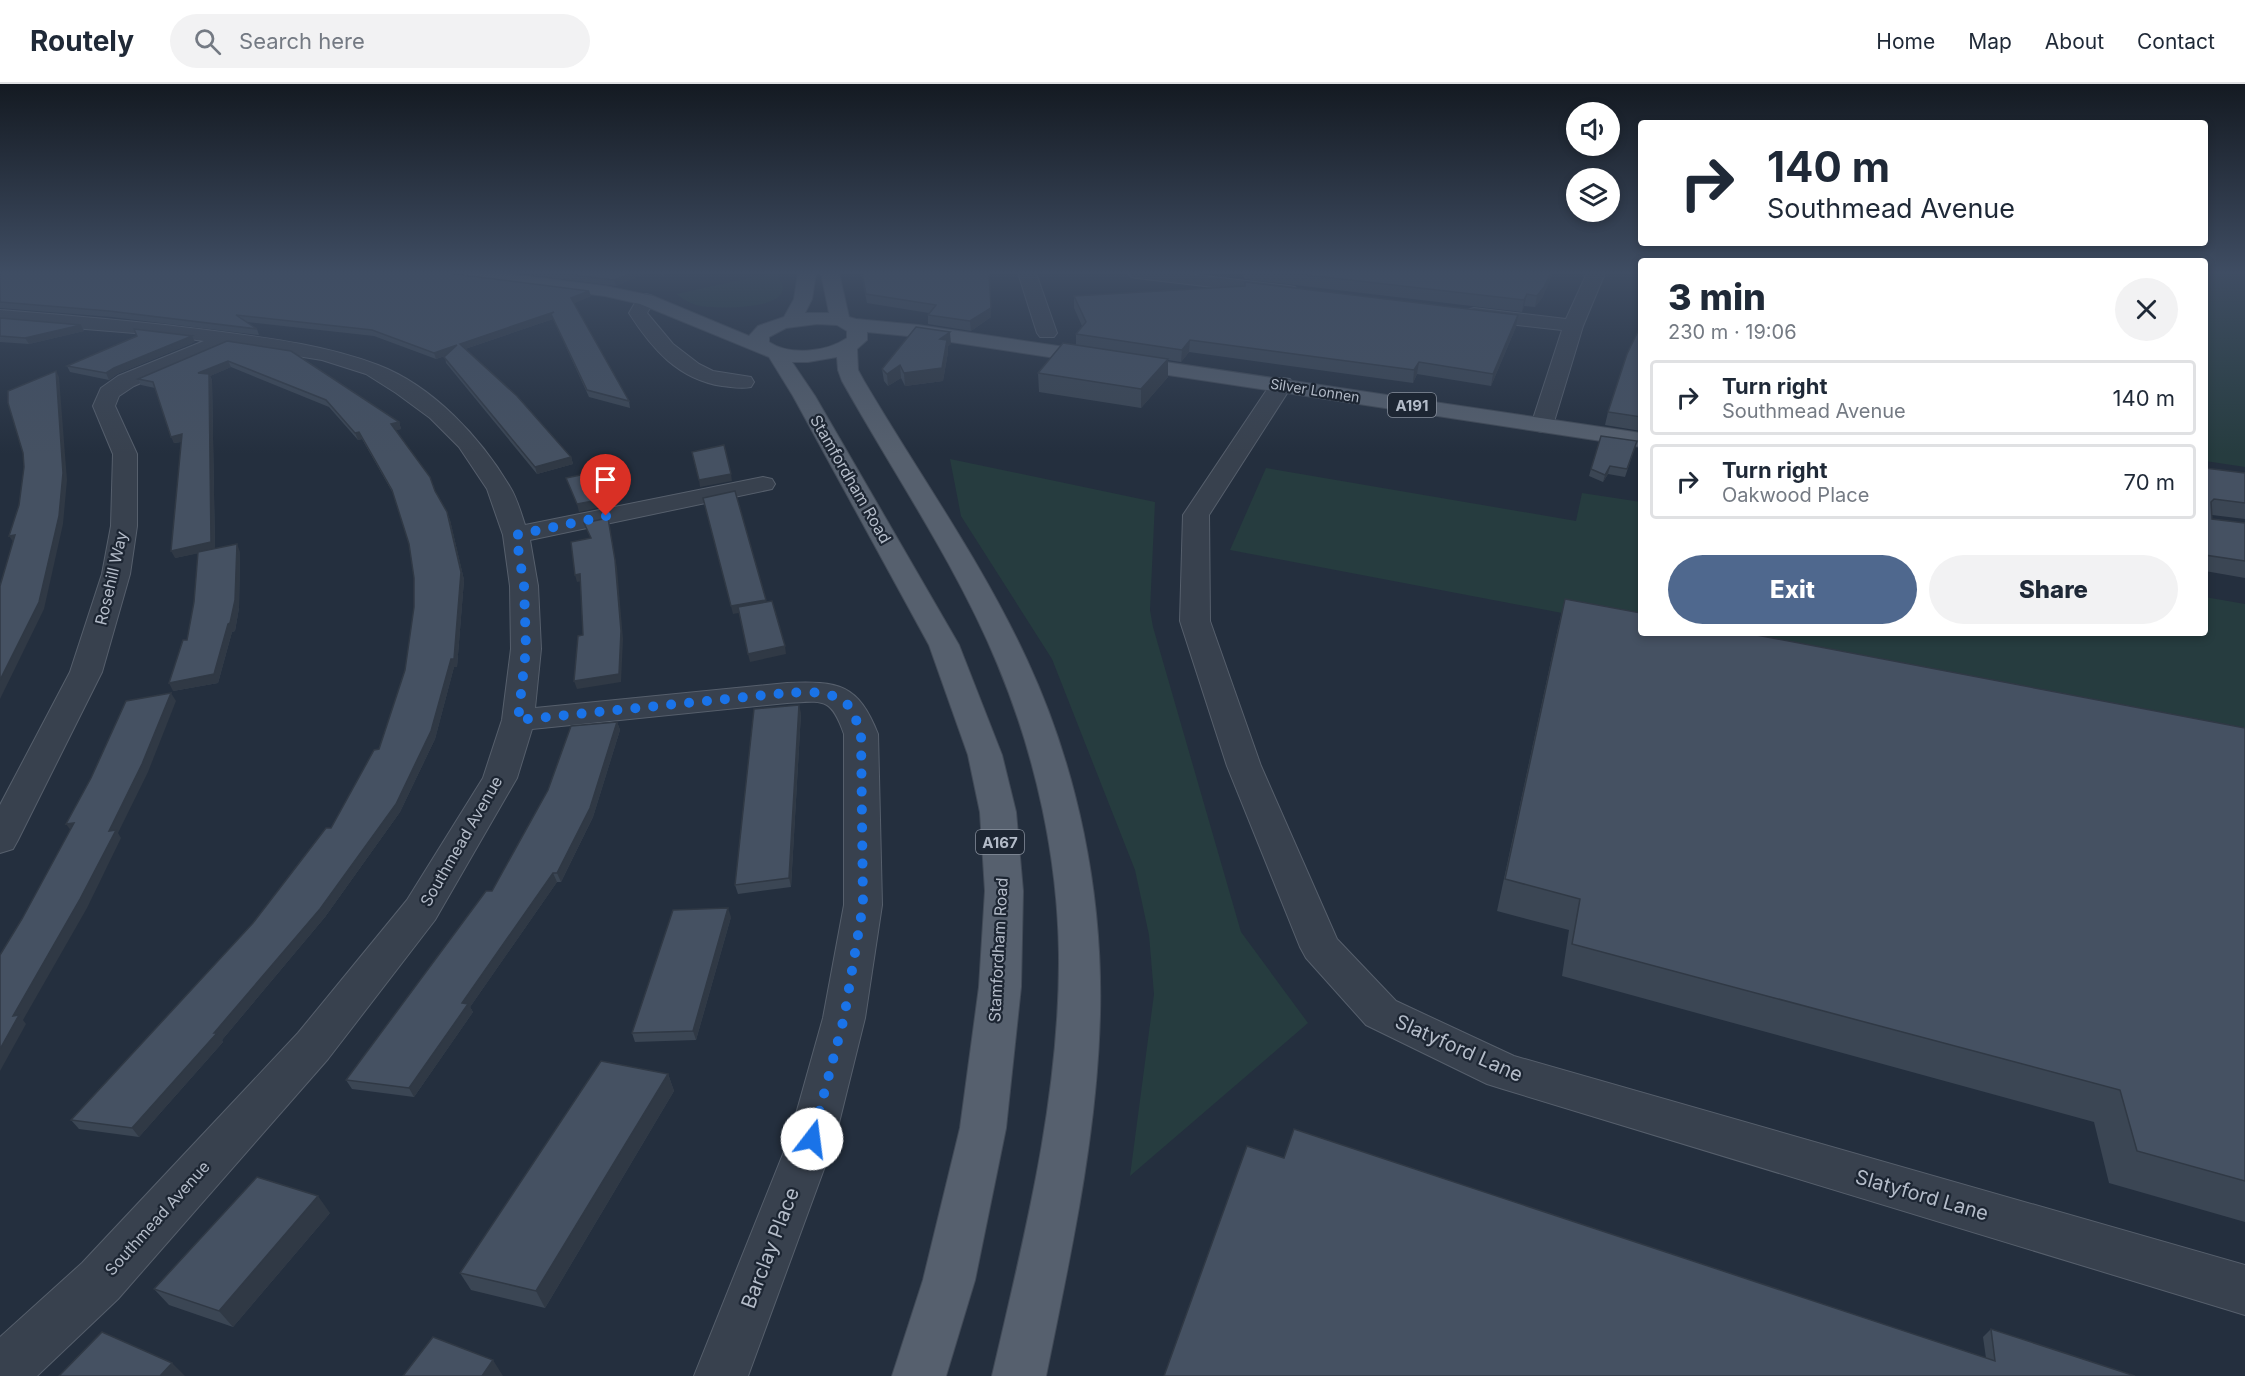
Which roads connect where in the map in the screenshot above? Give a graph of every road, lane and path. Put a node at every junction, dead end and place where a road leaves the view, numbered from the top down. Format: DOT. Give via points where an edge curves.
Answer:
graph roads {
  1 [pos="182,333"];
  2 [pos="650,333"];
  3 [pos="765,333"];
  4 [pos="765,333"];
  5 [pos="780,333"];
  6 [pos="784,333"];
  7 [pos="1571,333"];
  8 [pos="848,334"];
  9 [pos="778,336"];
  10 [pos="228,339"];
  11 [pos="743,382"];
  12 [pos="1282,384"];
  13 [pos="1542,425"];
  14 [pos="1638,440"];
  15 [pos="763,484"];
  16 [pos="516,535"];
  17 [pos="518,720"];
  18 [pos="0,840"];
  19 [pos="2245,1290"];
  20 [pos="0,1374"];
  21 [pos="721,1376"];
  22 [pos="919,1376"];
  23 [pos="1019,1376"];
  1 -- 10 [label="street, Southmead Avenue"];
  2 -- 11 [label="street" via="702,374"];
  3 -- 9 [label="main road"];
  4 -- 9 [label="main road"];
  5 -- 9 [label="main road"];
  6 -- 9 [label="main road"];
  7 -- 13 [label="street"];
  8 -- 9 [label="main road" via="820,355 795,356"];
  8 -- 12 [label="main road, Silver Lonnen / A191" via="990,342"];
  8 -- 23 [label="main road" via="848,370 853,381 972,581 1008,653 1028,699 1065,831 1075,897 1078,982 1074,1067 1054,1211"];
  9 -- 22 [label="main road, Stamfordham Road / A167" via="804,396 944,645 978,736 998,812 1004,891 1000,977 983,1128 949,1280"];
  10 -- 16 [label="street, Southmead Avenue" via="326,355 374,370 404,388 438,413 468,443 499,489"];
  10 -- 18 [label="street, Rosehill Way" via="126,381 109,393 104,406 125,454 124,526 116,573 86,672"];
  12 -- 13 [label="main road, Silver Lonnen / A191"];
  12 -- 19 [label="street, Slatyford Lane" via="1196,515 1195,621 1244,765 1320,947 1381,1013 1503,1071"];
  13 -- 14 [label="main road, Silver Lonnen / A191"];
  15 -- 16 [label="street"];
  16 -- 17 [label="street, Southmead Avenue" via="524,586 526,649"];
  17 -- 20 [label="street, Southmead Avenue" via="500,778 421,910 313,1046 116,1264"];
  17 -- 21 [label="street, Barclay Place" via="814,692 838,698 852,710 861,734 863,905 844,1018 812,1139"];
}
